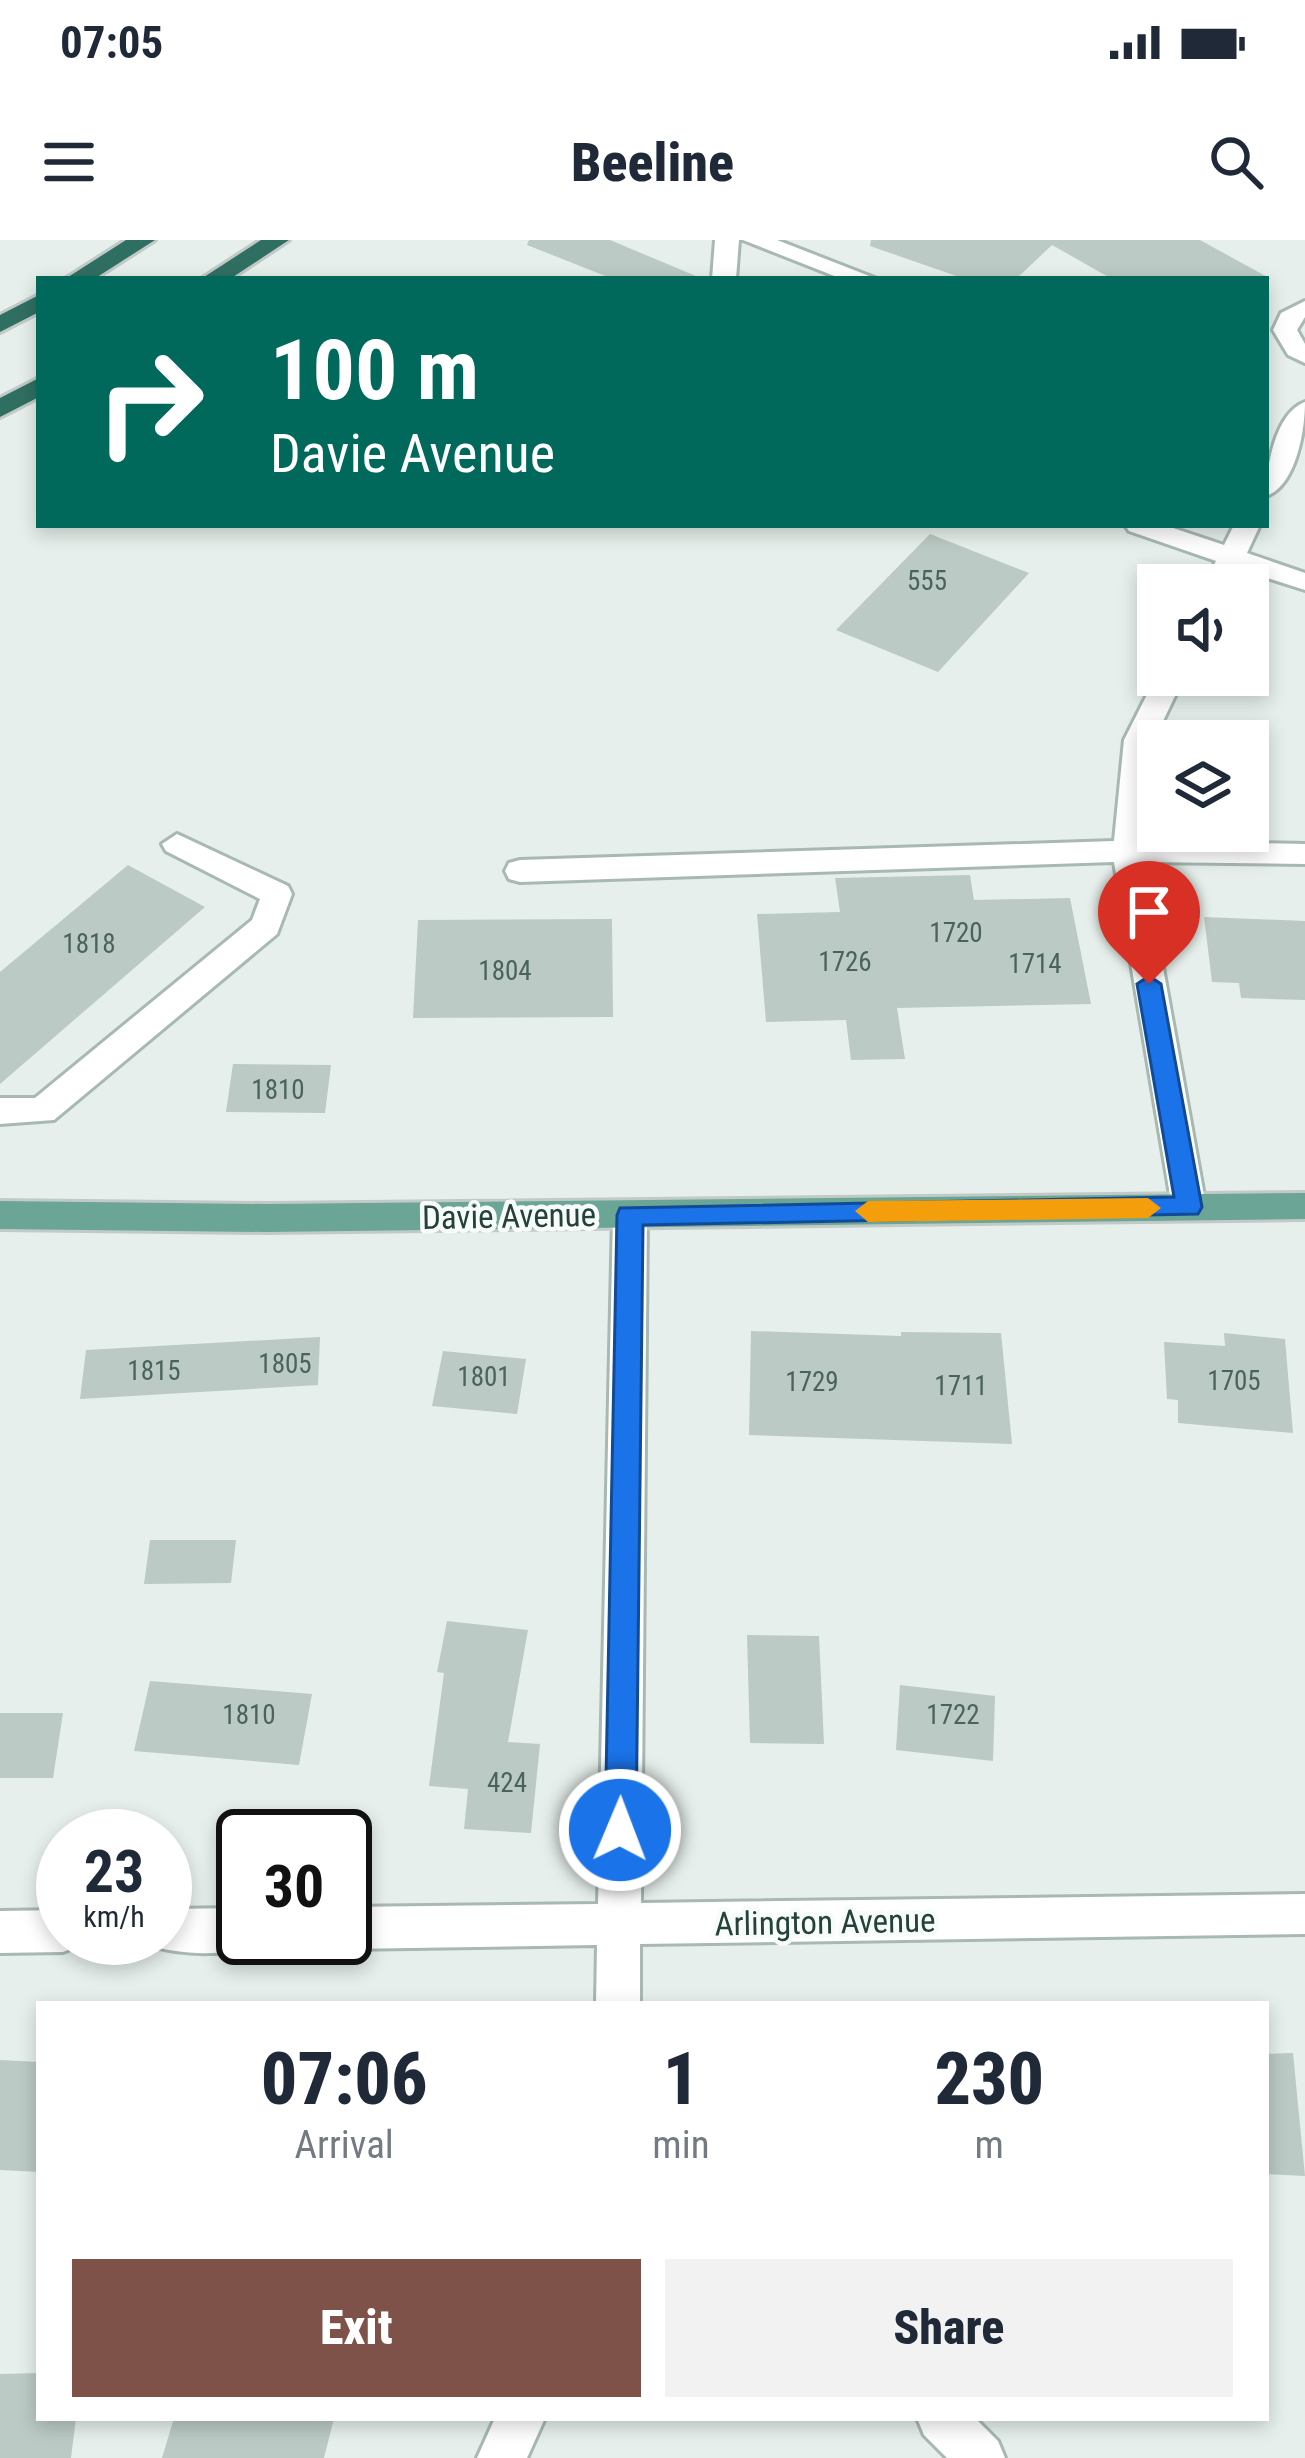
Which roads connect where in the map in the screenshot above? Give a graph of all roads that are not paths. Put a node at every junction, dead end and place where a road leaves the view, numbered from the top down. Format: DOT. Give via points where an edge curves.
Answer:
graph roads {
  1 [pos="143,240"];
  2 [pos="277,240"];
  3 [pos="727,240"];
  4 [pos="755,240"];
  5 [pos="82,276"];
  6 [pos="218,276"];
  7 [pos="724,276"];
  8 [pos="857,276"];
  9 [pos="36,304"];
  10 [pos="1305,308"];
  11 [pos="0,325"];
  12 [pos="1305,356"];
  13 [pos="36,388"];
  14 [pos="0,410"];
  15 [pos="1305,410"];
  16 [pos="1269,479"];
  17 [pos="1146,528"];
  18 [pos="1246,528"];
  19 [pos="1231,559"];
  20 [pos="1228,564"];
  21 [pos="1305,582"];
  22 [pos="1161,696"];
  23 [pos="177,844"];
  24 [pos="1128,851"];
  25 [pos="1305,854"];
  26 [pos="520,871"];
  27 [pos="0,1111"];
  28 [pos="1305,1206"];
  29 [pos="1189,1207"];
  30 [pos="0,1215"];
  31 [pos="630,1215"];
  32 [pos="1305,1914"];
  33 [pos="619,1925"];
  34 [pos="372,1928"];
  35 [pos="36,1931"];
  36 [pos="0,1932"];
  37 [pos="618,2001"];
  38 [pos="520,2421"];
  39 [pos="944,2421"];
  40 [pos="501,2458"];
  41 [pos="981,2458"];
  1 -- 5 [label="highway"];
  2 -- 6 [label="highway"];
  3 -- 7 [label="street"];
  4 -- 8 [label="street"];
  9 -- 11 [label="highway"];
  10 -- 12 [label="street" via="1283,328"];
  13 -- 14 [label="highway"];
  15 -- 16 [label="street"];
  17 -- 19 [label="street"];
  18 -- 19 [label="street"];
  19 -- 20 [label="street"];
  19 -- 21 [label="street"];
  22 -- 24 [label="street" via="1138,740"];
  23 -- 27 [label="street" via="277,894 266,926 42,1111"];
  24 -- 25 [label="street"];
  24 -- 26 [label="street"];
  24 -- 29 [label="street"];
  28 -- 29 [label="main road, Davie Avenue"];
  29 -- 31 [label="main road, Davie Avenue"];
  30 -- 31 [label="main road, Davie Avenue"];
  31 -- 33 [label="street"];
  32 -- 33 [label="street, Arlington Avenue"];
  33 -- 34 [label="street, Arlington Avenue"];
  33 -- 37 [label="street"];
  35 -- 36 [label="street"];
  38 -- 40 [label="street"];
  39 -- 41 [label="street"];
}
